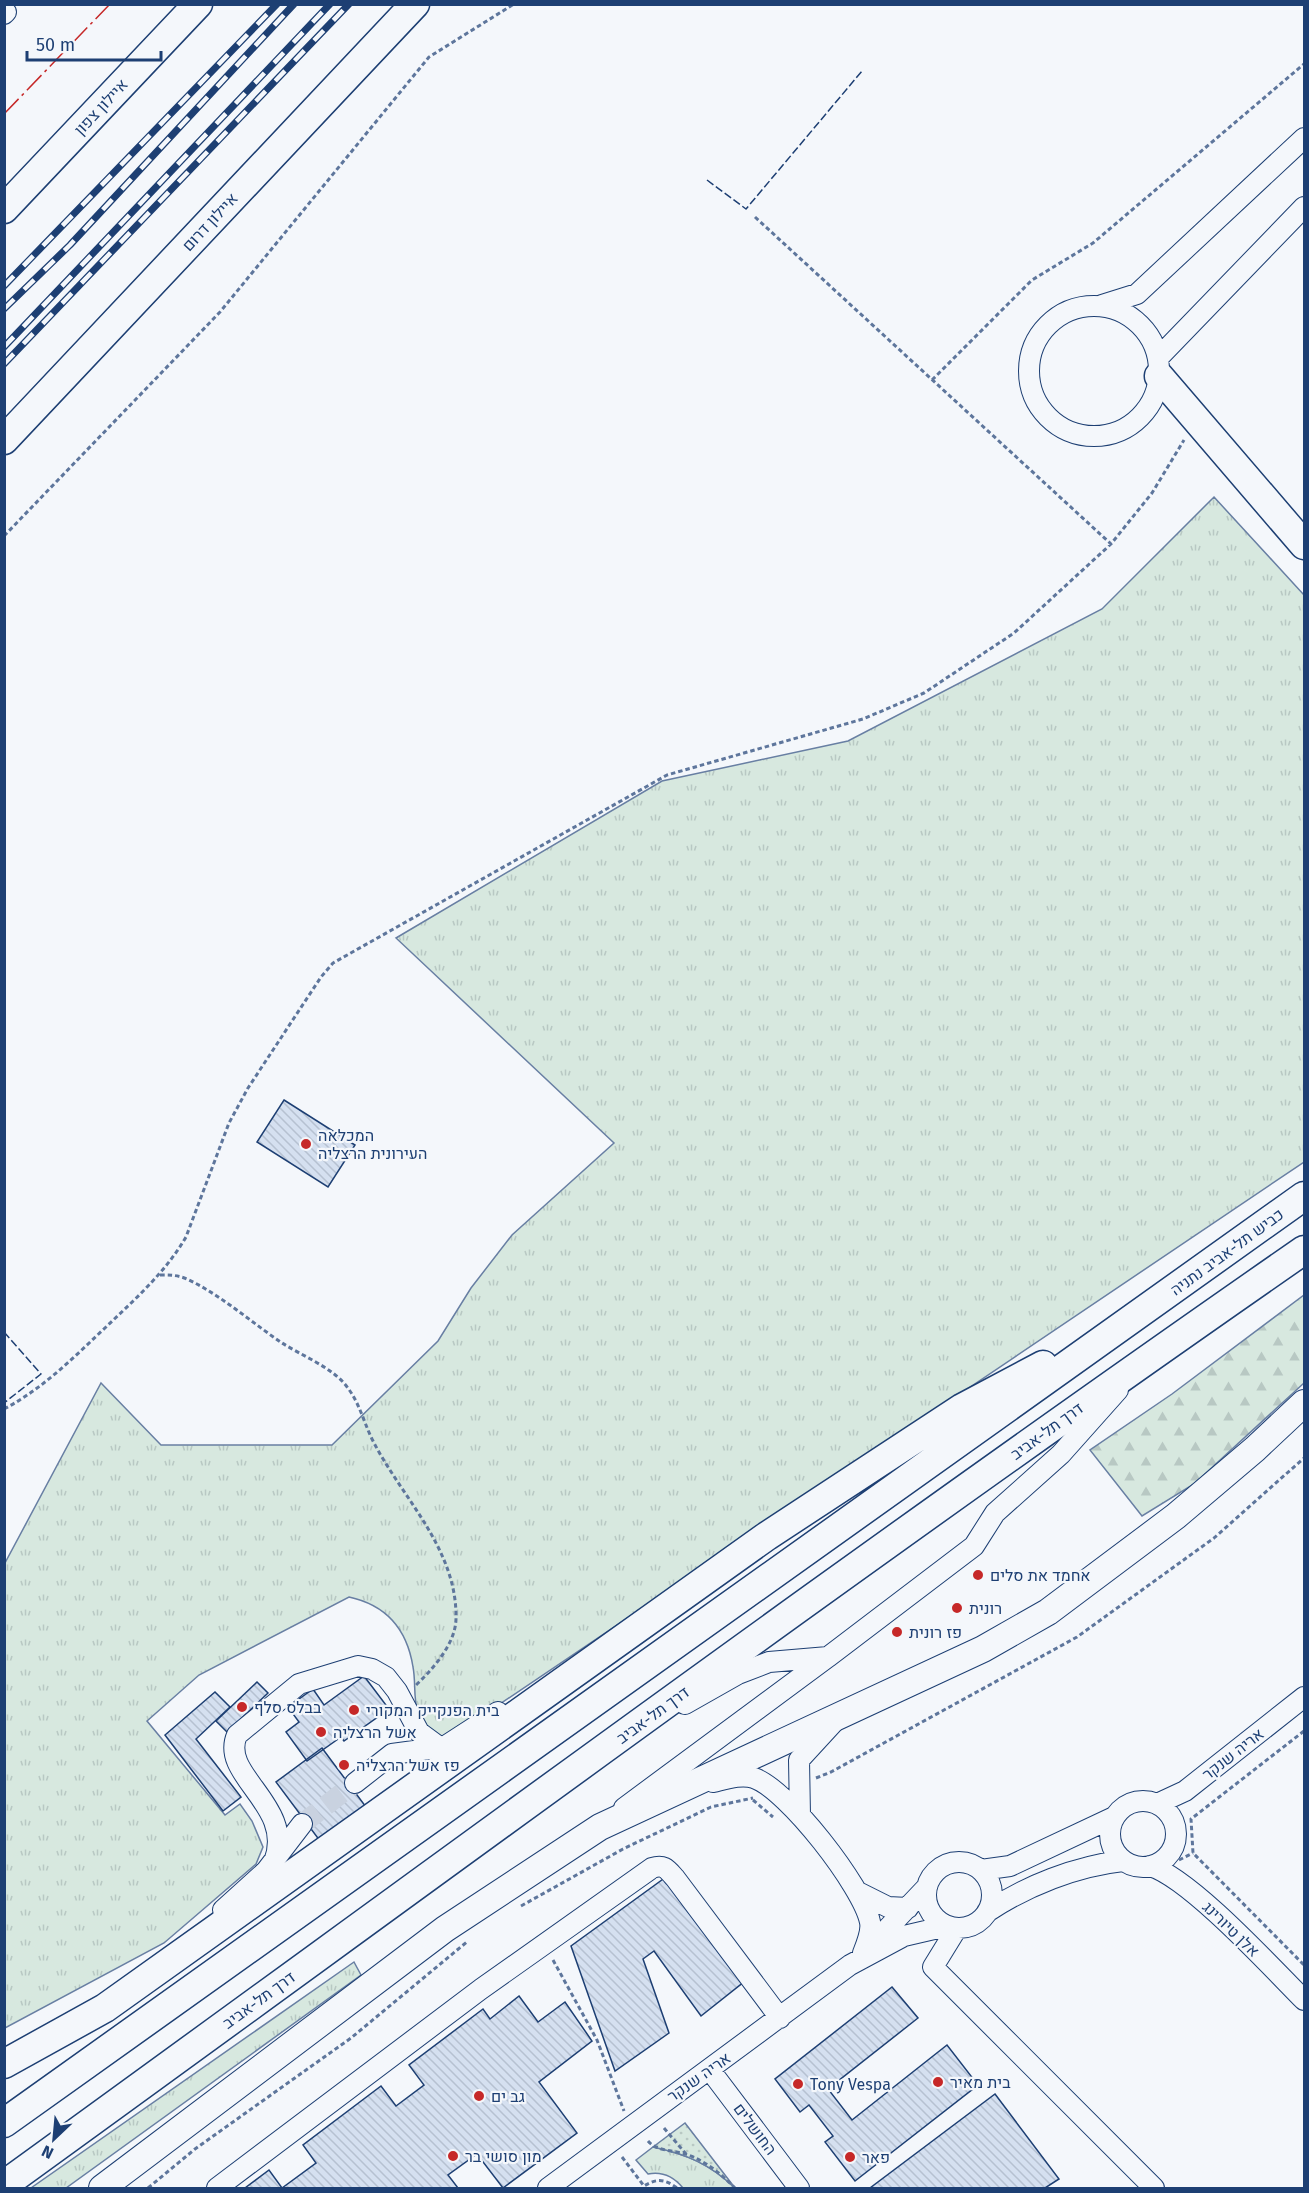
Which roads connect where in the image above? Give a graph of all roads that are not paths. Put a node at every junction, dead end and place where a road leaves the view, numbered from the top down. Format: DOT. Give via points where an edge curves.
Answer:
graph roads {
  1 [pos="198,4"];
  2 [pos="415,4"];
  3 [pos="1305,138"];
  4 [pos="1305,207"];
  5 [pos="4,209"];
  6 [pos="1102,306"];
  7 [pos="1159,367"];
  8 [pos="4,440"];
  9 [pos="1305,545"];
  10 [pos="1305,1196"];
  11 [pos="1305,1250"];
  12 [pos="1150,1307"];
  13 [pos="1143,1363"];
  14 [pos="1305,1403"];
  15 [pos="650,1617"];
  16 [pos="828,1657"];
  17 [pos="1305,1697"];
  18 [pos="845,1712"];
  19 [pos="438,1746"];
  20 [pos="607,1748"];
  21 [pos="355,1783"];
  22 [pos="675,1790"];
  23 [pos="1157,1804"];
  24 [pos="800,1815"];
  25 [pos="1114,1817"];
  26 [pos="303,1824"];
  27 [pos="600,1827"];
  28 [pos="1123,1860"];
  29 [pos="274,1862"];
  30 [pos="1150,1866"];
  31 [pos="981,1870"];
  32 [pos="927,1887"];
  33 [pos="860,1893"];
  34 [pos="908,1908"];
  35 [pos="987,1912"];
  36 [pos="952,1927"];
  37 [pos="857,1959"];
  38 [pos="160,1967"];
  39 [pos="1305,2000"];
  40 [pos="780,2018"];
  41 [pos="4,2064"];
  42 [pos="710,2070"];
  43 [pos="4,2122"];
  44 [pos="4,2185"];
  45 [pos="102,2188"];
  46 [pos="217,2188"];
  47 [pos="548,2188"];
  48 [pos="799,2188"];
  49 [pos="1154,2188"];
  1 -- 5 [label="highway, איילון צפון"];
  2 -- 8 [label="highway, איילון דרום"];
  3 -- 6 [label="street" via="1137,294"];
  4 -- 7 [label="street"];
  6 -- 7 [label="street" via="1124,312 1142,326 1155,345"];
  6 -- 7 [label="street" via="1064,312 1048,323 1036,339 1029,377 1042,410 1057,425 1076,434 1111,434 1139,419 1158,388"];
  7 -- 9 [label="highway" via="1196,420"];
  10 -- 12 [label="highway, כביש תל-אביב נתניה"];
  11 -- 13 [label="highway, דרך תל-אביב"];
  12 -- 15 [label="highway" via="962,1408"];
  12 -- 43 [label="highway"];
  13 -- 16 [label="street" via="1062,1454 995,1513 974,1546"];
  13 -- 20 [label="highway, דרך תל-אביב"];
  14 -- 18 [label="main road" via="1176,1516 1048,1612 983,1648"];
  15 -- 19 [label="street" via="444,1747"];
  15 -- 38 [label="highway"];
  16 -- 20 [label="street" via="769,1662 738,1674"];
  16 -- 27 [label="street"];
  17 -- 23 [label="street, אריה שנקר" via="1185,1791"];
  18 -- 22 [label="main road"];
  18 -- 24 [label="street" via="798,1760"];
  19 -- 21 [label="street" via="392,1754"];
  19 -- 29 [label="street" via="419,1732 386,1677 372,1669 358,1666 299,1684 237,1735 232,1745 235,1760 279,1833"];
  20 -- 44 [label="highway, דרך תל-אביב"];
  22 -- 24 [label="street" via="734,1777 754,1778"];
  22 -- 27 [label="main road"];
  23 -- 25 [label="street" via="1128,1804"];
  23 -- 30 [label="street" via="1172,1817 1176,1834 1171,1851"];
  24 -- 33 [label="street"];
  25 -- 28 [label="street" via="1110,1826 1111,1845"];
  25 -- 31 [label="street" via="1010,1866"];
  26 -- 29 [label="street"];
  27 -- 45 [label="main road" via="446,1929"];
  28 -- 30 [label="street" via="1131,1865"];
  28 -- 35 [label="street" via="1096,1864 1012,1895"];
  29 -- 38 [label="street"];
  30 -- 39 [label="street, אלן טיורינג" via="1161,1869 1198,1897"];
  31 -- 32 [label="street" via="964,1862 944,1864"];
  31 -- 35 [label="street" via="991,1887"];
  32 -- 34 [label="street, אריה שנקר"];
  32 -- 36 [label="street" via="932,1915"];
  33 -- 34 [label="street" via="888,1907"];
  33 -- 37 [label="street" via="870,1923"];
  34 -- 37 [label="street, אריה שנקר"];
  35 -- 36 [label="street" via="974,1924"];
  36 -- 37 [label="street, אריה שנקר" via="904,1936"];
  36 -- 49 [label="street" via="933,1967"];
  37 -- 40 [label="street, אריה שנקר"];
  38 -- 41 [label="highway" via="105,2008"];
  40 -- 42 [label="street, אריה שנקר"];
  40 -- 46 [label="street" via="675,1878 660,1865 481,1989"];
  42 -- 47 [label="street, אריה שנקר"];
  42 -- 48 [label="street, החושלים"];
}
